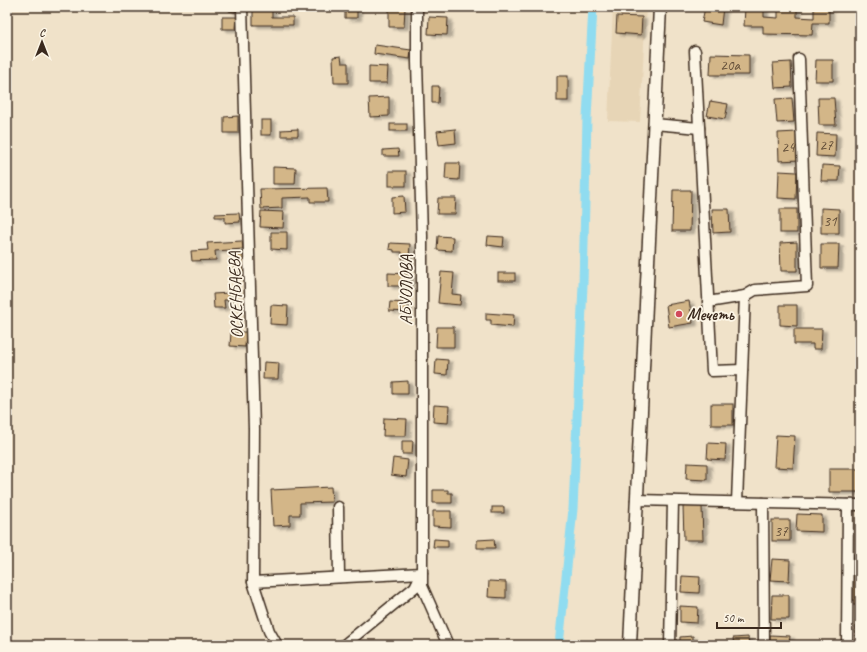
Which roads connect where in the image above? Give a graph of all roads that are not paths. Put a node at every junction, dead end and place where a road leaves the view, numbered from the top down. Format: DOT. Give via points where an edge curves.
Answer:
graph roads {
  1 [pos="242,7"];
  2 [pos="417,7"];
  3 [pos="660,7"];
  4 [pos="695,51"];
  5 [pos="799,59"];
  6 [pos="654,124"];
  7 [pos="699,128"];
  8 [pos="745,296"];
  9 [pos="708,302"];
  10 [pos="742,370"];
  11 [pos="636,500"];
  12 [pos="673,500"];
  13 [pos="737,502"];
  14 [pos="763,503"];
  15 [pos="848,505"];
  16 [pos="860,505"];
  17 [pos="338,506"];
  18 [pos="422,573"];
  19 [pos="339,577"];
  20 [pos="252,582"];
  21 [pos="277,645"];
  22 [pos="344,645"];
  23 [pos="448,645"];
  24 [pos="630,645"];
  25 [pos="670,645"];
  26 [pos="764,645"];
  27 [pos="848,645"];
  1 -- 20 [label="street, ОСКЕНБАЕВА" via="254,429"];
  2 -- 18 [label="street, АБУОЛОВА" via="422,236"];
  3 -- 6 [label="main road"];
  4 -- 7 [label="street"];
  5 -- 8 [label="street" via="807,286 754,290"];
  6 -- 7 [label="street"];
  6 -- 11 [label="main road"];
  7 -- 9 [label="street"];
  8 -- 9 [label="street"];
  8 -- 10 [label="street"];
  9 -- 10 [label="street" via="712,371"];
  10 -- 13 [label="street"];
  11 -- 12 [label="street"];
  11 -- 24 [label="main road"];
  12 -- 13 [label="street"];
  12 -- 25 [label="street"];
  13 -- 14 [label="street"];
  14 -- 15 [label="street"];
  14 -- 26 [label="street"];
  15 -- 16 [label="street"];
  15 -- 27 [label="street"];
  17 -- 19 [label="street"];
  18 -- 19 [label="street"];
  18 -- 22 [label="street" via="415,587"];
  18 -- 23 [label="street, АБУОЛОВА" via="422,586"];
  19 -- 20 [label="street"];
  20 -- 21 [label="street, ОСКЕНБАЕВА" via="269,631"];
}
